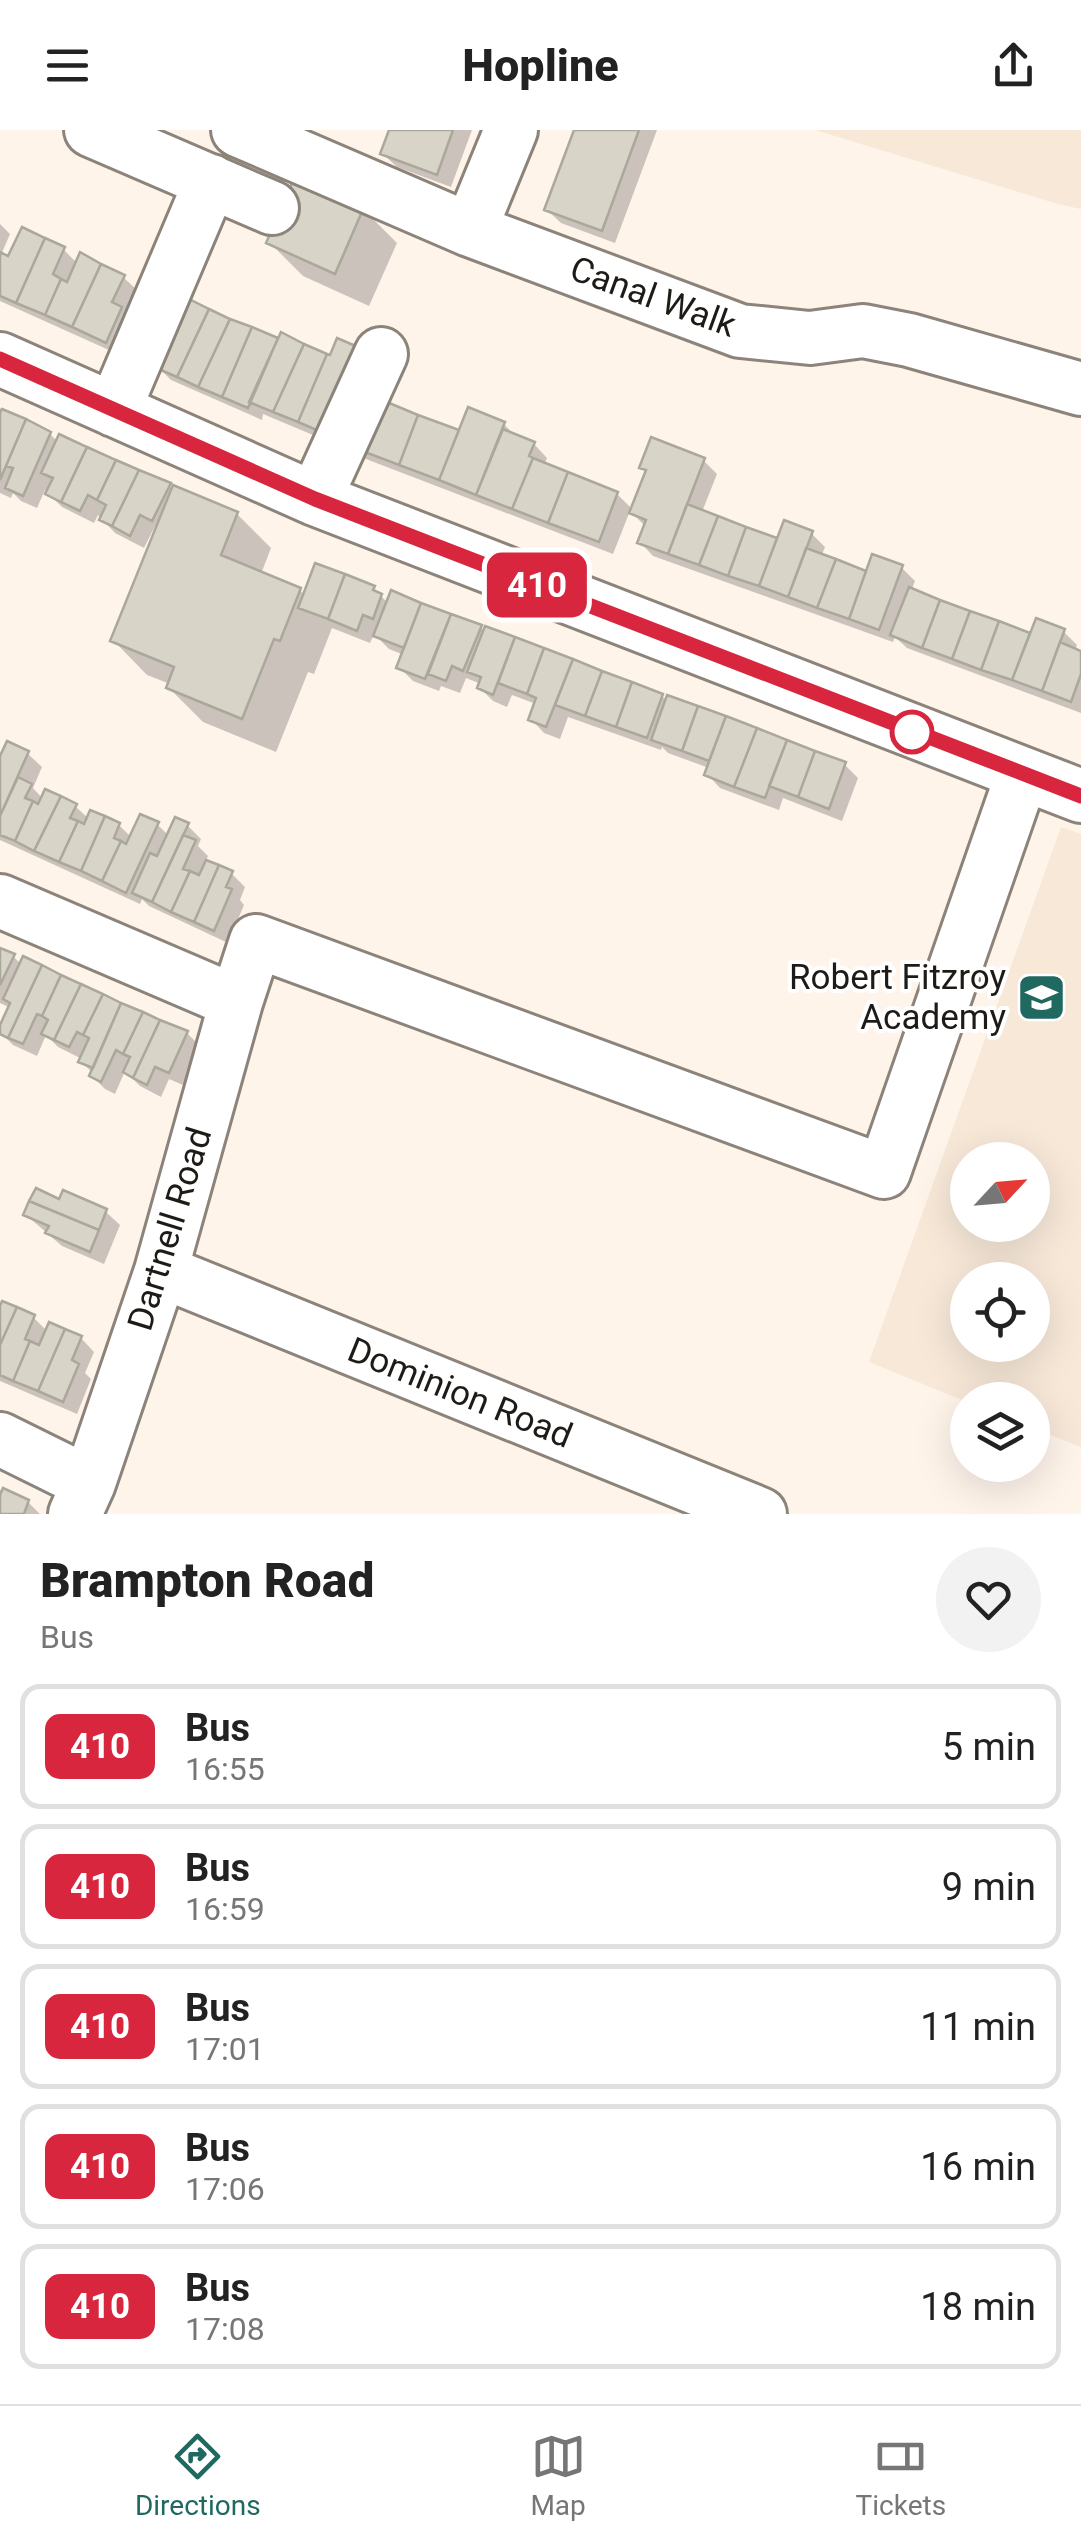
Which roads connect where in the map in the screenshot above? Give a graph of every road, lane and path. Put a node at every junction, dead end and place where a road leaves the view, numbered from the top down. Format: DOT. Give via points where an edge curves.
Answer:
graph roads {
  1 [pos="90,130"];
  2 [pos="238,130"];
  3 [pos="512,130"];
  4 [pos="211,180"];
  5 [pos="272,208"];
  6 [pos="470,230"];
  7 [pos="381,354"];
  8 [pos="0,359"];
  9 [pos="1081,389"];
  10 [pos="114,410"];
  11 [pos="315,499"];
  12 [pos="1022,775"];
  13 [pos="1081,796"];
  14 [pos="0,901"];
  15 [pos="236,1002"];
  16 [pos="161,1271"];
  17 [pos="0,1439"];
  18 [pos="82,1498"];
  19 [pos="760,1514"];
  1 -- 4 [label="street"];
  2 -- 6 [label="street, Canal Walk"];
  3 -- 6 [label="street"];
  4 -- 5 [label="street"];
  4 -- 10 [label="street"];
  6 -- 9 [label="street, Canal Walk" via="740,331 810,338 863,332"];
  7 -- 11 [label="street"];
  8 -- 10 [label="street"];
  10 -- 11 [label="street"];
  11 -- 12 [label="street"];
  12 -- 13 [label="street"];
  12 -- 15 [label="street, Dartnell Road" via="884,1172 256,942"];
  14 -- 15 [label="street"];
  15 -- 16 [label="street, Dartnell Road"];
  16 -- 18 [label="street, Dartnell Road"];
  16 -- 19 [label="street, Dominion Road"];
  17 -- 18 [label="street"];
}
